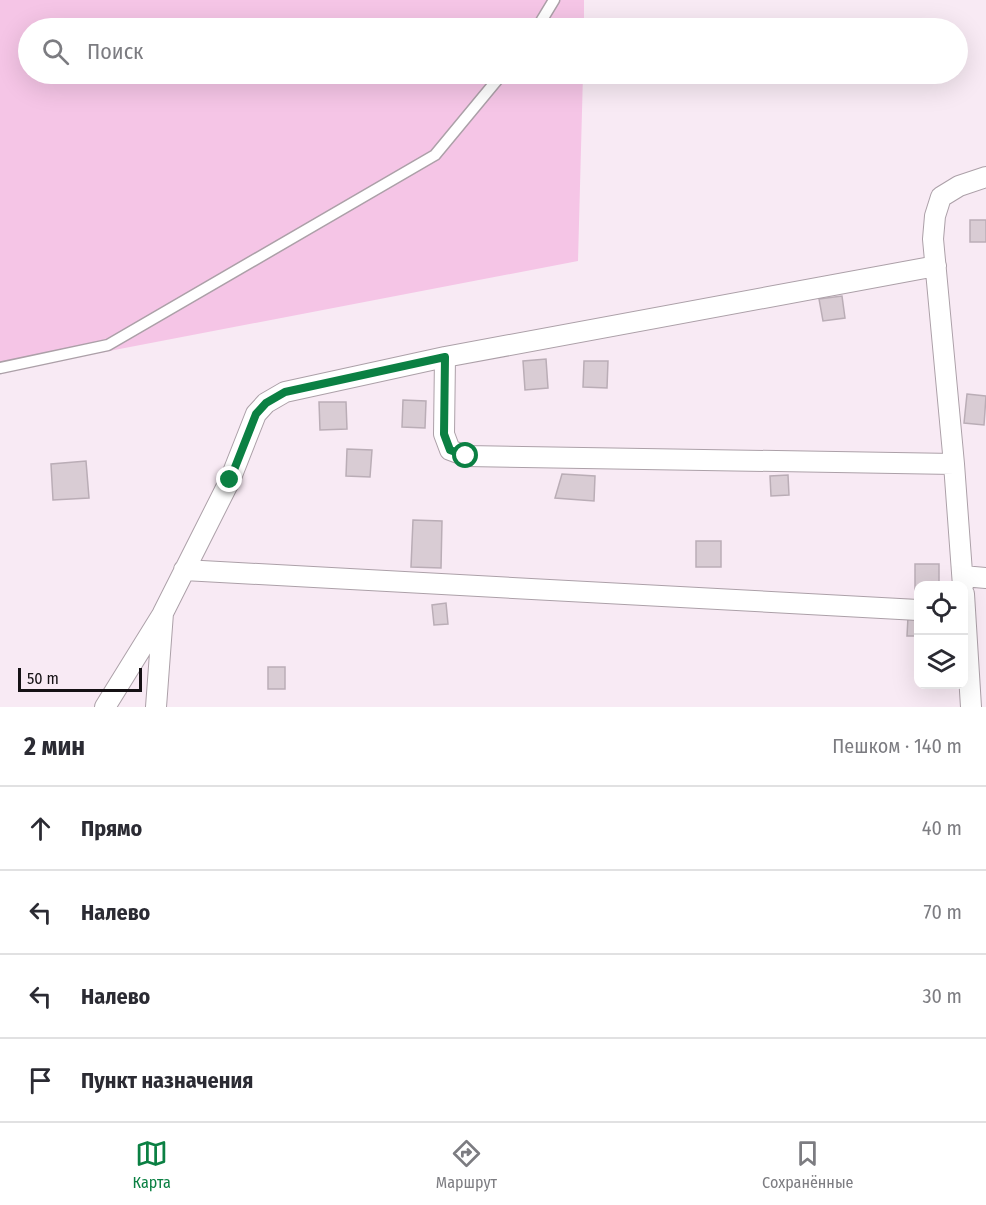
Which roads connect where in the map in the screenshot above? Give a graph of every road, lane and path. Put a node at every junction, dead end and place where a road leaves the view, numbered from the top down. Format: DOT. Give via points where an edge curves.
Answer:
graph roads {
  1 [pos="554,0"];
  2 [pos="543,18"];
  3 [pos="494,84"];
  4 [pos="986,177"];
  5 [pos="936,266"];
  6 [pos="445,357"];
  7 [pos="0,368"];
  8 [pos="954,464"];
  9 [pos="184,570"];
  10 [pos="986,578"];
  11 [pos="962,581"];
  12 [pos="968,592"];
  13 [pos="914,610"];
  14 [pos="163,613"];
  15 [pos="966,635"];
  16 [pos="105,707"];
  17 [pos="156,707"];
  18 [pos="971,707"];
  1 -- 2 [label="lane"];
  3 -- 7 [label="lane" via="435,155 108,345"];
  4 -- 5 [label="street" via="940,197 933,239"];
  5 -- 6 [label="street"];
  5 -- 8 [label="street"];
  6 -- 8 [label="street" via="444,434 450,450 466,456"];
  6 -- 9 [label="street" via="285,392 266,403 256,414 230,480"];
  8 -- 11 [label="street"];
  9 -- 13 [label="street"];
  9 -- 14 [label="street"];
  10 -- 12 [label="street"];
  14 -- 16 [label="street"];
  14 -- 17 [label="street"];
  15 -- 18 [label="street"];
}
